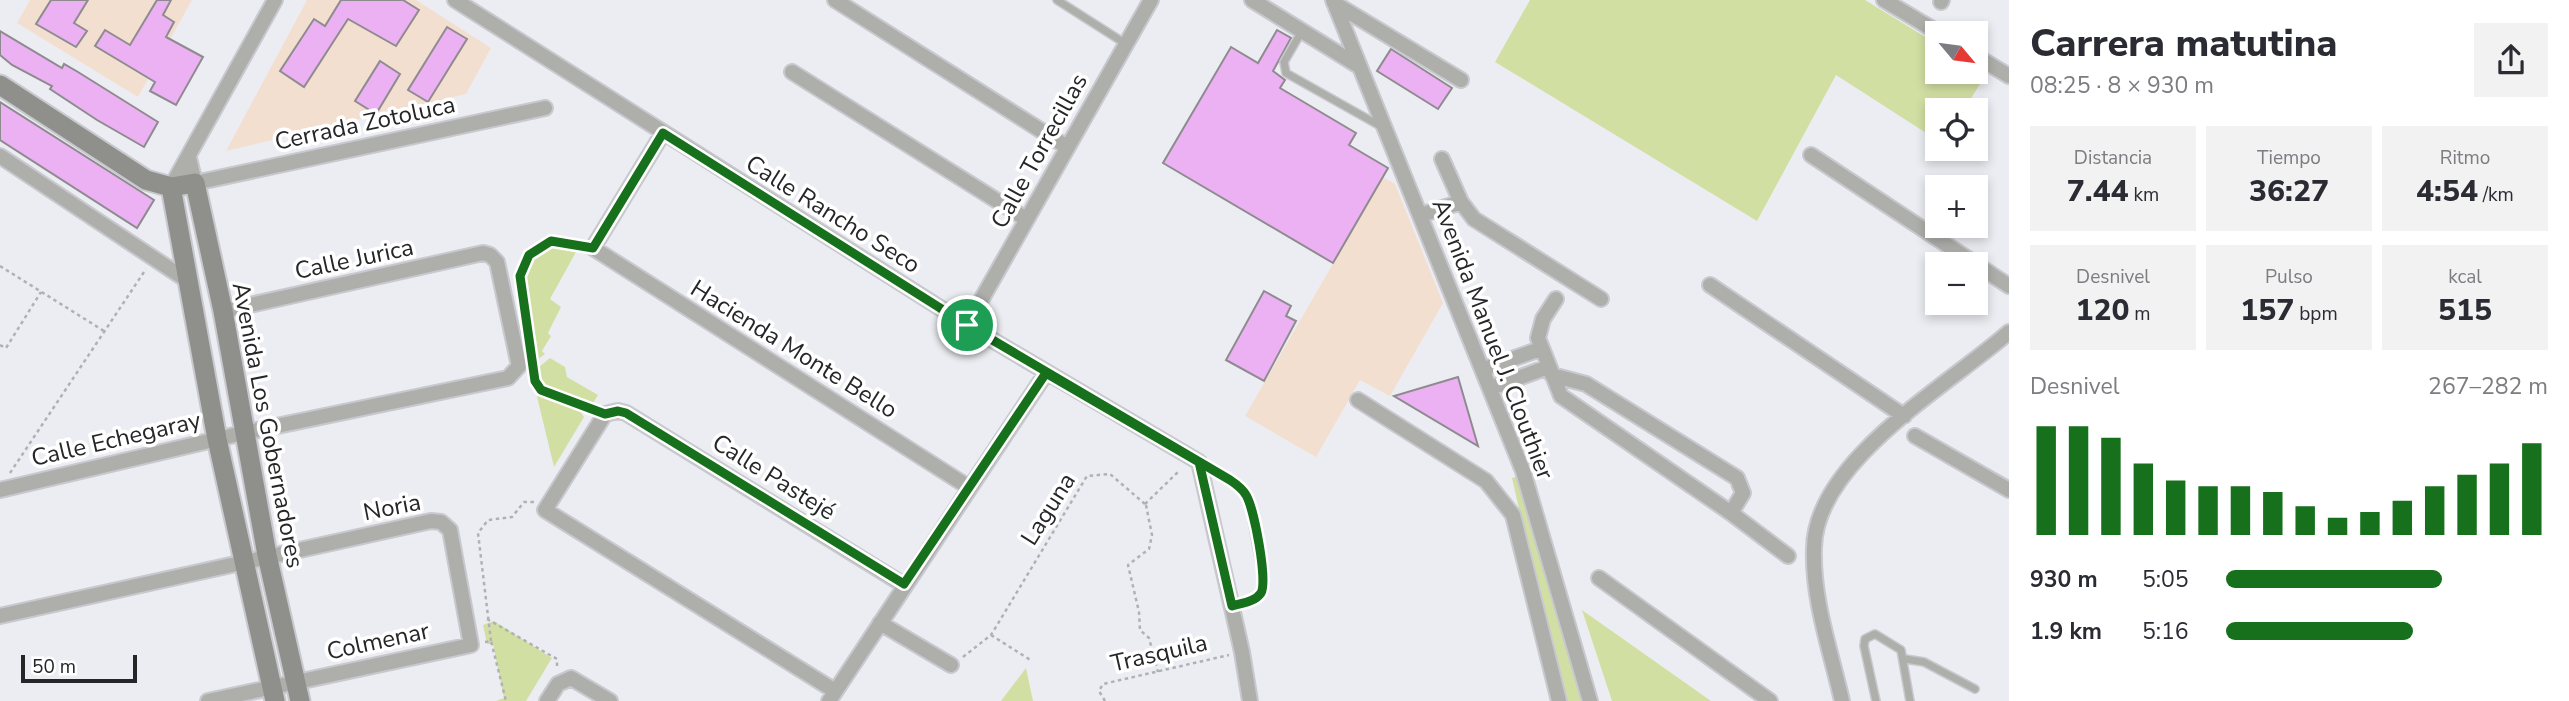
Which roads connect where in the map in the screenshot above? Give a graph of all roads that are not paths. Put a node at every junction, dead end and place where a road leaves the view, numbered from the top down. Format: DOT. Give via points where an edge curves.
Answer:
graph roads {
  1 [pos="275,0"];
  2 [pos="455,0"];
  3 [pos="835,0"];
  4 [pos="1057,0"];
  5 [pos="1151,0"];
  6 [pos="1252,0"];
  7 [pos="1884,0"];
  8 [pos="1333,2"];
  9 [pos="1925,25"];
  10 [pos="1302,31"];
  11 [pos="1126,44"];
  12 [pos="1988,63"];
  13 [pos="1357,65"];
  14 [pos="792,72"];
  15 [pos="2009,76"];
  16 [pos="1461,80"];
  17 [pos="0,85"];
  18 [pos="545,108"];
  19 [pos="1383,127"];
  20 [pos="663,133"];
  21 [pos="1067,148"];
  22 [pos="1811,155"];
  23 [pos="0,156"];
  24 [pos="189,158"];
  25 [pos="1442,159"];
  26 [pos="195,183"];
  27 [pos="171,187"];
  28 [pos="1461,202"];
  29 [pos="1421,215"];
  30 [pos="1026,219"];
  31 [pos="188,281"];
  32 [pos="1710,285"];
  33 [pos="2009,286"];
  34 [pos="1556,299"];
  35 [pos="1601,299"];
  36 [pos="223,311"];
  37 [pos="967,325"];
  38 [pos="2009,332"];
  39 [pos="1540,349"];
  40 [pos="525,364"];
  41 [pos="1484,369"];
  42 [pos="1550,371"];
  43 [pos="1046,373"];
  44 [pos="1491,388"];
  45 [pos="1359,400"];
  46 [pos="1904,416"];
  47 [pos="243,433"];
  48 [pos="1915,436"];
  49 [pos="217,439"];
  50 [pos="1199,462"];
  51 [pos="970,488"];
  52 [pos="0,490"];
  53 [pos="2009,490"];
  54 [pos="1731,513"];
  55 [pos="267,555"];
  56 [pos="1787,556"];
  57 [pos="246,561"];
  58 [pos="1599,578"];
  59 [pos="904,584"];
  60 [pos="1232,606"];
  61 [pos="0,615"];
  62 [pos="880,623"];
  63 [pos="471,645"];
  64 [pos="1905,659"];
  65 [pos="951,665"];
  66 [pos="1975,689"];
  67 [pos="297,692"];
  68 [pos="273,694"];
  69 [pos="832,696"];
  70 [pos="208,701"];
  71 [pos="547,701"];
  72 [pos="610,701"];
  73 [pos="1250,701"];
  74 [pos="1559,701"];
  75 [pos="1590,701"];
  76 [pos="1770,701"];
  77 [pos="1842,701"];
  78 [pos="1876,701"];
  79 [pos="1910,701"];
  1 -- 24 [label="street"];
  2 -- 20 [label="street, Calle Rancho Seco"];
  3 -- 21 [label="street"];
  4 -- 11 [label="lane"];
  5 -- 11 [label="street, Calle Torrecillas"];
  6 -- 10 [label="street"];
  7 -- 9 [label="street"];
  8 -- 13 [label="street, Avenida Manuel J. Clouthier"];
  8 -- 16 [label="street"];
  10 -- 13 [label="street"];
  10 -- 19 [label="lane" via="1284,62 1286,73"];
  11 -- 21 [label="street, Calle Torrecillas"];
  12 -- 15 [label="street"];
  13 -- 19 [label="street, Avenida Manuel J. Clouthier"];
  14 -- 30 [label="street"];
  17 -- 27 [label="street" via="146,180"];
  18 -- 26 [label="street, Cerrada Zotoluca"];
  19 -- 29 [label="street, Avenida Manuel J. Clouthier"];
  20 -- 37 [label="street, Calle Rancho Seco"];
  20 -- 51 [label="street, Hacienda Monte Bello" via="593,248"];
  21 -- 30 [label="street, Calle Torrecillas"];
  22 -- 33 [label="street"];
  23 -- 31 [label="street"];
  24 -- 26 [label="street"];
  24 -- 27 [label="street"];
  25 -- 28 [label="street"];
  26 -- 27 [label="street"];
  26 -- 36 [label="street, Avenida Los Gobernadores"];
  27 -- 31 [label="street, Avenida Los Gobernadores"];
  28 -- 29 [label="street"];
  28 -- 35 [label="street" via="1490,231"];
  29 -- 41 [label="street, Avenida Manuel J. Clouthier"];
  30 -- 37 [label="street, Calle Torrecillas"];
  31 -- 49 [label="street, Avenida Los Gobernadores"];
  32 -- 46 [label="street"];
  34 -- 39 [label="street" via="1540,327"];
  36 -- 40 [label="street, Calle Jurica" via="483,253 494,257"];
  36 -- 47 [label="street, Avenida Los Gobernadores"];
  37 -- 43 [label="street, Calle Rancho Seco"];
  38 -- 46 [label="street"];
  39 -- 41 [label="street"];
  39 -- 42 [label="street"];
  40 -- 47 [label="street, Calle Echegaray" via="508,378"];
  41 -- 44 [label="street, Avenida Manuel J. Clouthier"];
  42 -- 44 [label="street"];
  42 -- 54 [label="street" via="1561,396 1577,409"];
  42 -- 54 [label="street" via="1586,384 1737,478 1743,493"];
  43 -- 50 [label="street, Calle Rancho Seco"];
  43 -- 51 [label="street"];
  44 -- 75 [label="street, Avenida Manuel J. Clouthier" via="1523,471"];
  45 -- 74 [label="street" via="1486,481 1503,499 1520,538"];
  46 -- 77 [label="street" via="1849,468 1817,519 1813,550"];
  47 -- 49 [label="street, Calle Echegaray"];
  47 -- 55 [label="street, Avenida Los Gobernadores"];
  48 -- 53 [label="street"];
  49 -- 52 [label="street, Calle Echegaray"];
  49 -- 57 [label="street, Avenida Los Gobernadores"];
  50 -- 60 [label="street"];
  50 -- 60 [label="lane" via="1241,488 1251,507 1264,586 1253,600"];
  51 -- 59 [label="street"];
  54 -- 56 [label="street"];
  55 -- 57 [label="street"];
  55 -- 63 [label="street, Noria" via="441,522 450,530"];
  55 -- 67 [label="street, Avenida Los Gobernadores"];
  57 -- 61 [label="street"];
  57 -- 68 [label="street, Avenida Los Gobernadores"];
  58 -- 76 [label="street"];
  59 -- 62 [label="street"];
  59 -- 69 [label="street, Calle Pastejé" via="612,413 545,510"];
  60 -- 73 [label="street"];
  62 -- 65 [label="street"];
  62 -- 69 [label="street"];
  63 -- 67 [label="street, Colmenar"];
  64 -- 66 [label="lane" via="1924,662"];
  64 -- 78 [label="lane" via="1884,637 1875,634 1865,639"];
  64 -- 79 [label="lane"];
  67 -- 68 [label="street, Colmenar"];
  68 -- 70 [label="street, Colmenar"];
  71 -- 72 [label="street" via="558,684 571,678"];
}
